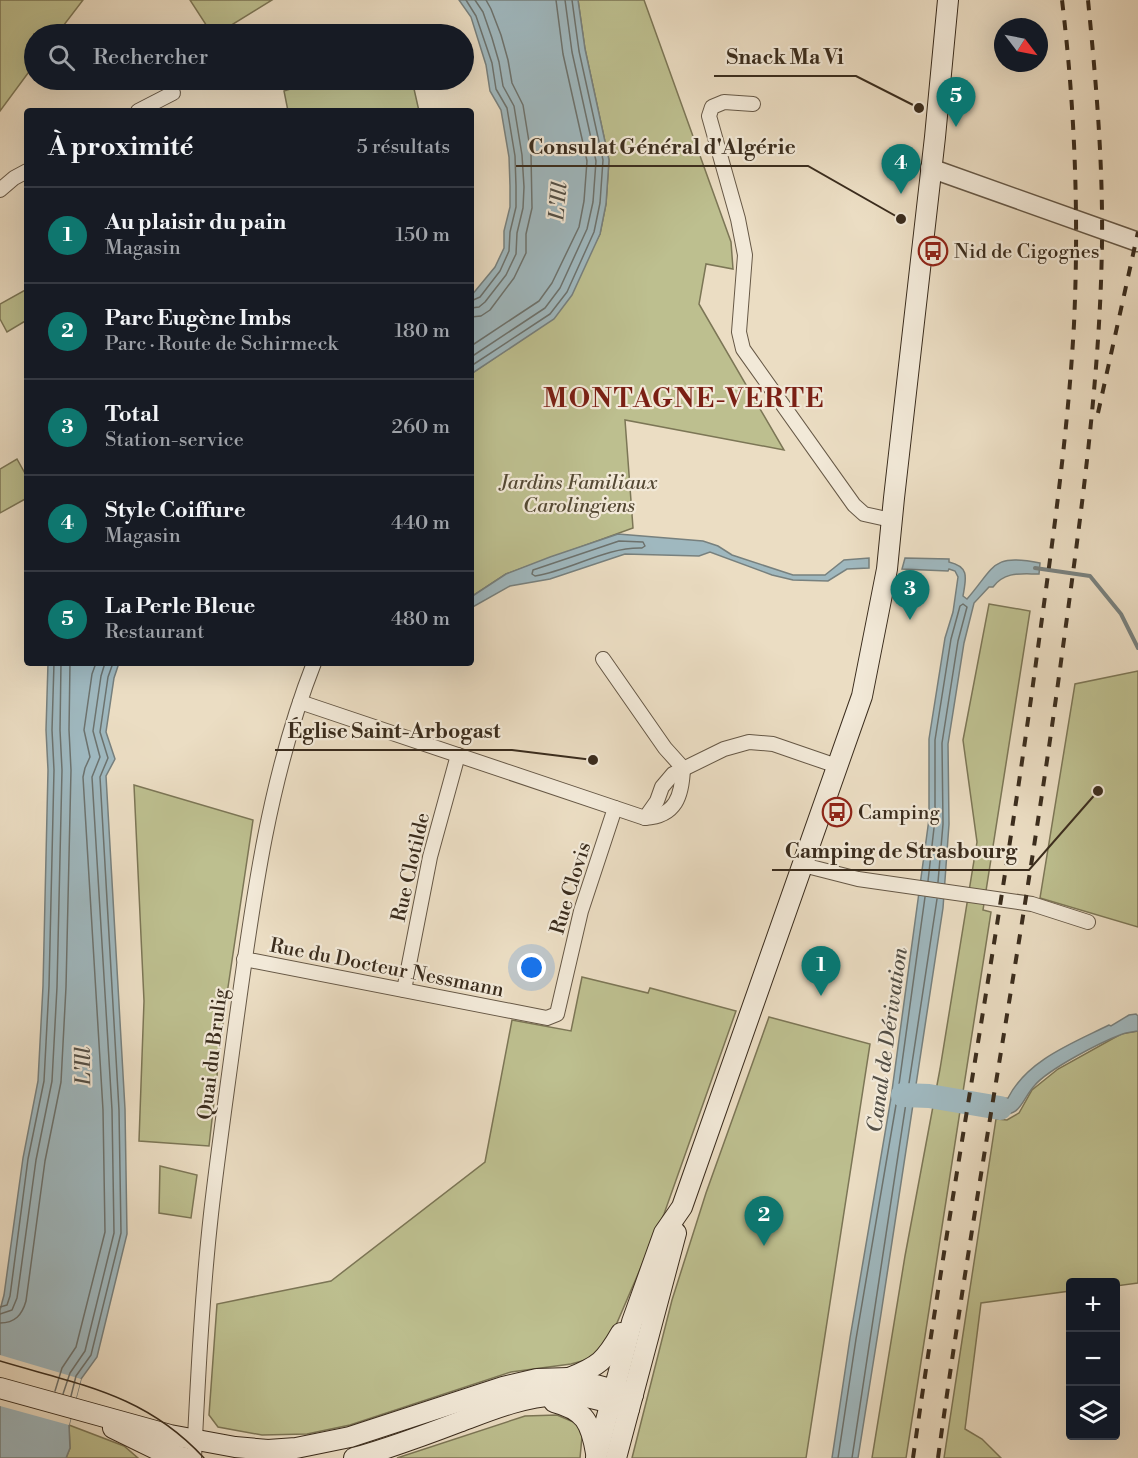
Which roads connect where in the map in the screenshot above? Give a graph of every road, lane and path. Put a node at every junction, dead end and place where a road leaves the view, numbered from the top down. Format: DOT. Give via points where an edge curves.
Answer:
graph roads {
  1 [pos="948,0"];
  2 [pos="173,93"];
  3 [pos="753,104"];
  4 [pos="144,108"];
  5 [pos="930,168"];
  6 [pos="24,173"];
  7 [pos="0,190"];
  8 [pos="1138,242"];
  9 [pos="891,520"];
  10 [pos="603,659"];
  11 [pos="313,666"];
  12 [pos="300,702"];
  13 [pos="458,755"];
  14 [pos="837,766"];
  15 [pos="683,768"];
  16 [pos="615,808"];
  17 [pos="803,865"];
  18 [pos="1088,922"];
  19 [pos="244,960"];
  20 [pos="404,990"];
  21 [pos="557,1014"];
  22 [pos="682,1207"];
  23 [pos="639,1301"];
  24 [pos="569,1378"];
  25 [pos="0,1388"];
  26 [pos="536,1397"];
  27 [pos="621,1399"];
  28 [pos="79,1409"];
  29 [pos="125,1434"];
  30 [pos="195,1449"];
  31 [pos="603,1457"];
  32 [pos="153,1458"];
  33 [pos="185,1458"];
  34 [pos="354,1458"];
  1 -- 5 [label="main road"];
  2 -- 4 [label="street"];
  3 -- 9 [label="street" via="724,102 712,106 709,116 745,255 739,332 742,349 854,505 864,514"];
  5 -- 8 [label="street"];
  5 -- 9 [label="main road"];
  6 -- 7 [label="street"];
  9 -- 14 [label="main road" via="887,569 862,696"];
  10 -- 15 [label="street"];
  11 -- 12 [label="street, Quai du Brulig"];
  12 -- 13 [label="street"];
  12 -- 19 [label="street, Quai du Brulig" via="269,810"];
  13 -- 16 [label="street"];
  13 -- 20 [label="street, Rue Clotilde" via="430,857"];
  14 -- 15 [label="street" via="760,741 724,749"];
  14 -- 17 [label="main road"];
  15 -- 16 [label="street" via="667,780 645,818"];
  16 -- 21 [label="street, Rue Clovis" via="581,911"];
  17 -- 18 [label="street" via="850,878 1032,904"];
  17 -- 22 [label="main road"];
  19 -- 20 [label="street, Rue du Docteur Nessmann"];
  19 -- 30 [label="street, Quai du Brulig" via="211,1214"];
  20 -- 21 [label="street, Rue du Docteur Nessmann" via="547,1018"];
  22 -- 23 [label="main road" via="664,1233"];
  22 -- 27 [label="main road"];
  23 -- 24 [label="main road" via="606,1358"];
  23 -- 27 [label="main road"];
  24 -- 27 [label="main road"];
  24 -- 30 [label="main road" via="520,1382 350,1437 296,1448"];
  25 -- 28 [label="main road"];
  26 -- 27 [label="main road"];
  26 -- 31 [label="main road" via="580,1412"];
  26 -- 34 [label="main road"];
  27 -- 31 [label="main road"];
  28 -- 29 [label="main road"];
  28 -- 30 [label="main road" via="170,1435"];
  29 -- 32 [label="street"];
  29 -- 33 [label="main road"];
}
